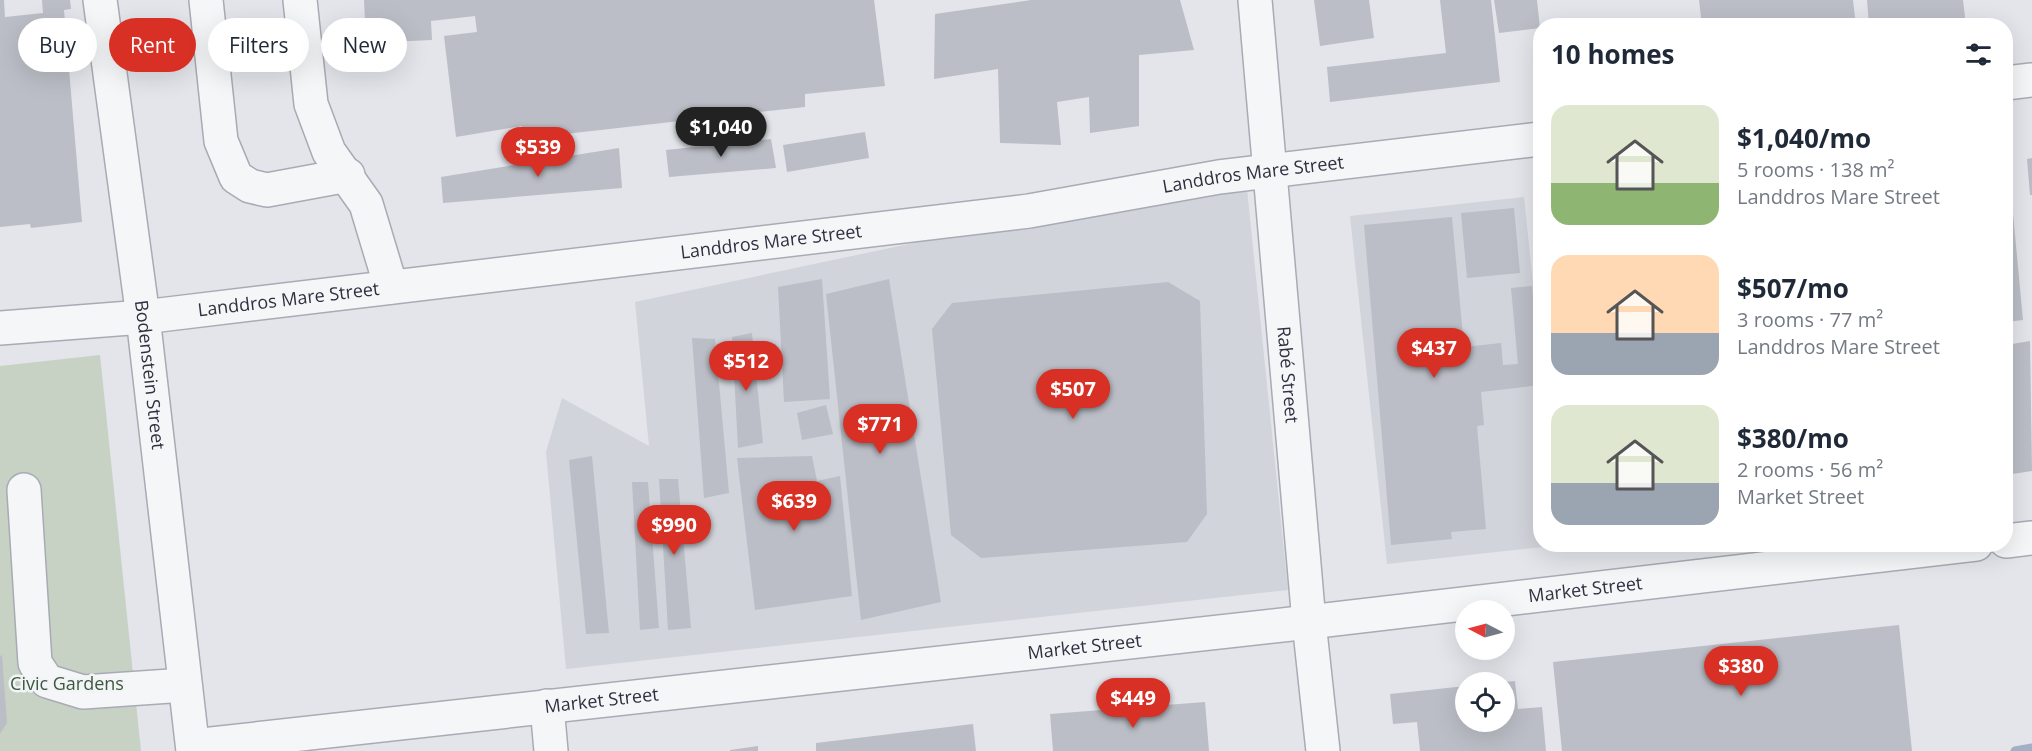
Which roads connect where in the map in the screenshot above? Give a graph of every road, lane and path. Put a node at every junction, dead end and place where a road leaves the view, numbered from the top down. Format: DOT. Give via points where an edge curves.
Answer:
graph roads {
  1 [pos="99,0"];
  2 [pos="206,0"];
  3 [pos="300,0"];
  4 [pos="1255,0"];
  5 [pos="2032,80"];
  6 [pos="2013,82"];
  7 [pos="1533,140"];
  8 [pos="1271,171"];
  9 [pos="348,176"];
  10 [pos="391,287"];
  11 [pos="143,317"];
  12 [pos="0,328"];
  13 [pos="24,490"];
  14 [pos="2032,538"];
  15 [pos="2013,540"];
  16 [pos="1908,552"];
  17 [pos="1309,622"];
  18 [pos="185,685"];
  19 [pos="547,706"];
  20 [pos="193,748"];
  21 [pos="551,751"];
  22 [pos="1323,751"];
  1 -- 11 [label="street, Bodenstein Street"];
  2 -- 9 [label="street" via="221,141 236,177 267,190"];
  3 -- 9 [label="street" via="311,104 329,152"];
  4 -- 8 [label="street, Rabé Street"];
  5 -- 6 [label="street"];
  7 -- 8 [label="street, Landdros Mare Street"];
  8 -- 10 [label="street, Landdros Mare Street" via="1029,211"];
  8 -- 17 [label="street, Rabé Street"];
  9 -- 10 [label="street" via="366,204"];
  10 -- 11 [label="street, Landdros Mare Street"];
  11 -- 12 [label="street, Landdros Mare Street"];
  11 -- 18 [label="street, Bodenstein Street"];
  13 -- 18 [label="street" via="35,663 47,681 83,692"];
  14 -- 15 [label="street"];
  16 -- 17 [label="street, Market Street"];
  17 -- 19 [label="street, Market Street"];
  17 -- 22 [label="street, Rabé Street"];
  18 -- 20 [label="street, Bodenstein Street"];
  19 -- 20 [label="street, Market Street"];
  19 -- 21 [label="street"];
}
